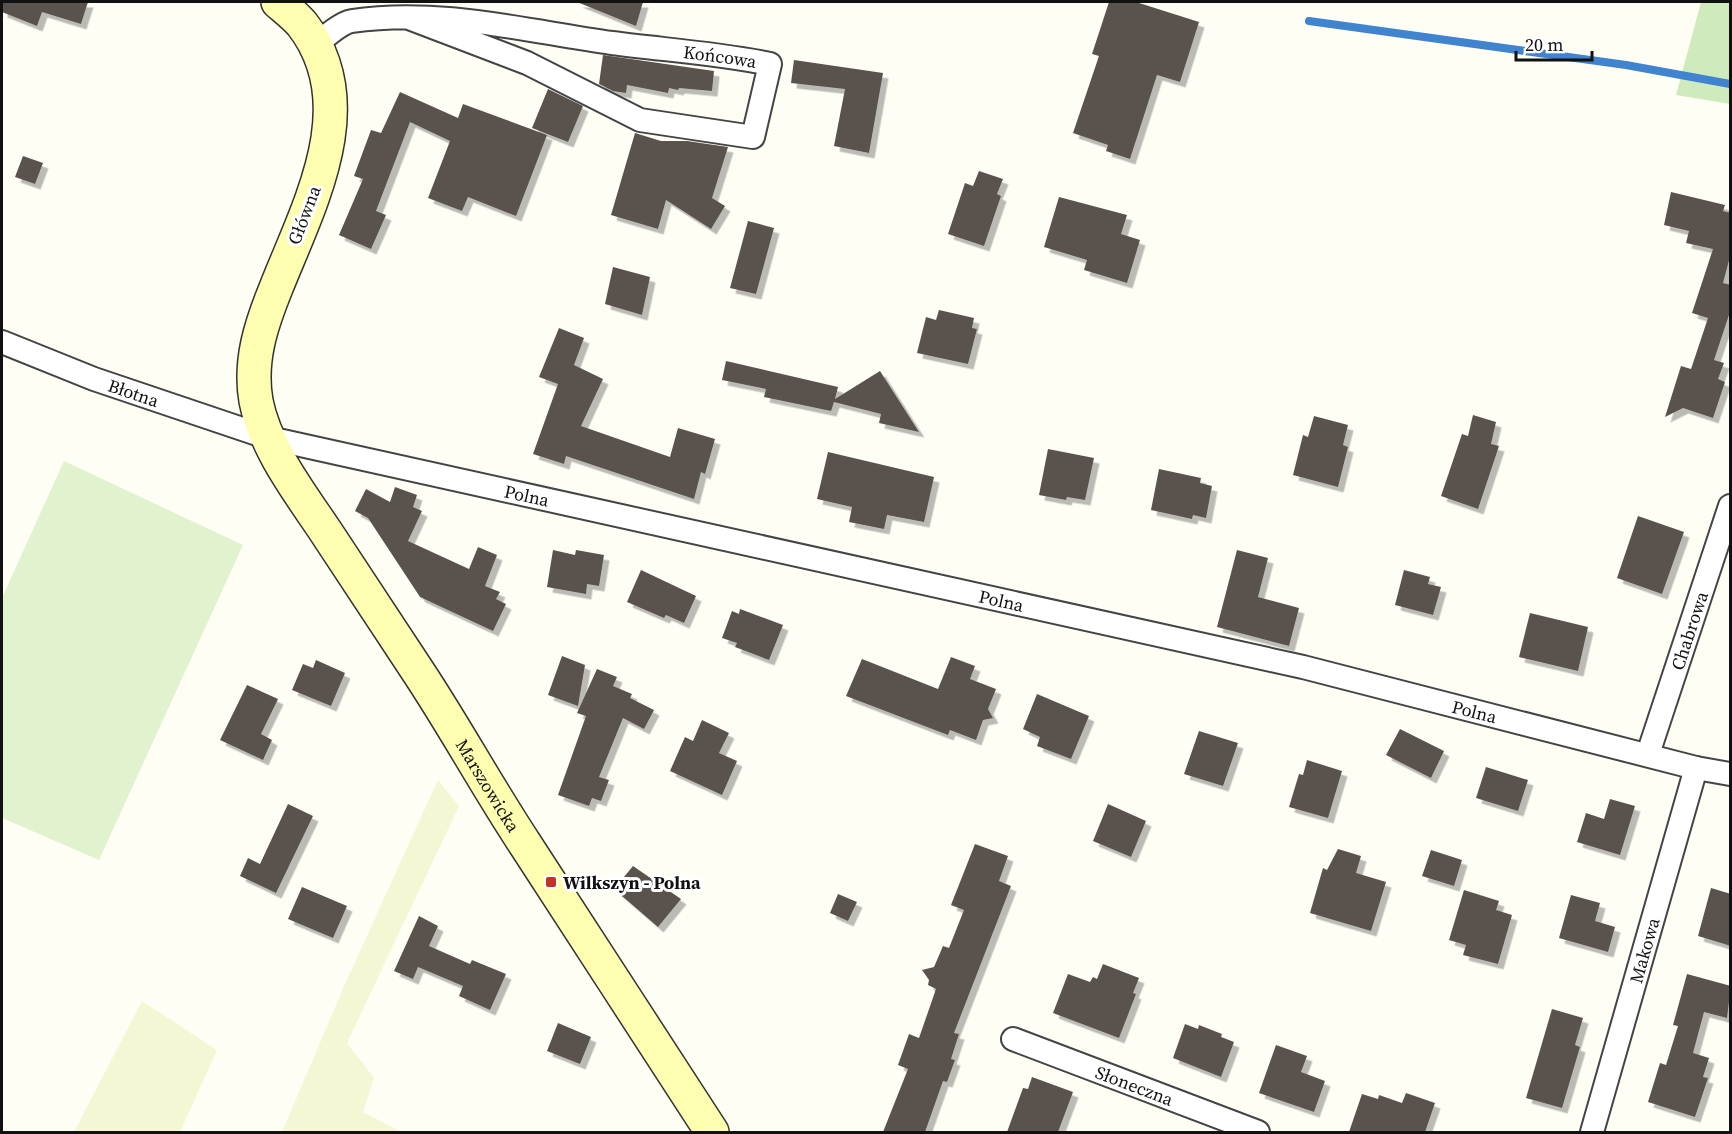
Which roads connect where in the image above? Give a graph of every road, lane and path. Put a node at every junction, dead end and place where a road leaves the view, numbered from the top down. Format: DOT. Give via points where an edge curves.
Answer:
graph roads {
  1 [pos="278,2"];
  2 [pos="409,18"];
  3 [pos="315,46"];
  4 [pos="2,342"];
  5 [pos="269,438"];
  6 [pos="1731,506"];
  7 [pos="1648,754"];
  8 [pos="1696,768"];
  9 [pos="1731,774"];
  10 [pos="1013,1039"];
  11 [pos="712,1132"];
  12 [pos="1258,1132"];
  13 [pos="1592,1132"];
  1 -- 3 [label="street, Główna" via="301,24"];
  2 -- 2 [label="street, Końcowa" via="527,63 640,120 753,137 770,64 477,21"];
  2 -- 3 [label="street, Końcowa" via="349,21"];
  3 -- 5 [label="street, Główna" via="331,98 329,137 312,196 256,348 256,400"];
  4 -- 5 [label="street, Błotna" via="94,379"];
  5 -- 7 [label="street, Polna" via="1303,667"];
  5 -- 11 [label="street, Marszowicka" via="305,501"];
  6 -- 7 [label="street, Chabrowa"];
  7 -- 8 [label="street, Polna"];
  8 -- 9 [label="street, Polna"];
  8 -- 13 [label="street, Makowa"];
  10 -- 12 [label="street, Słoneczna"];
}
